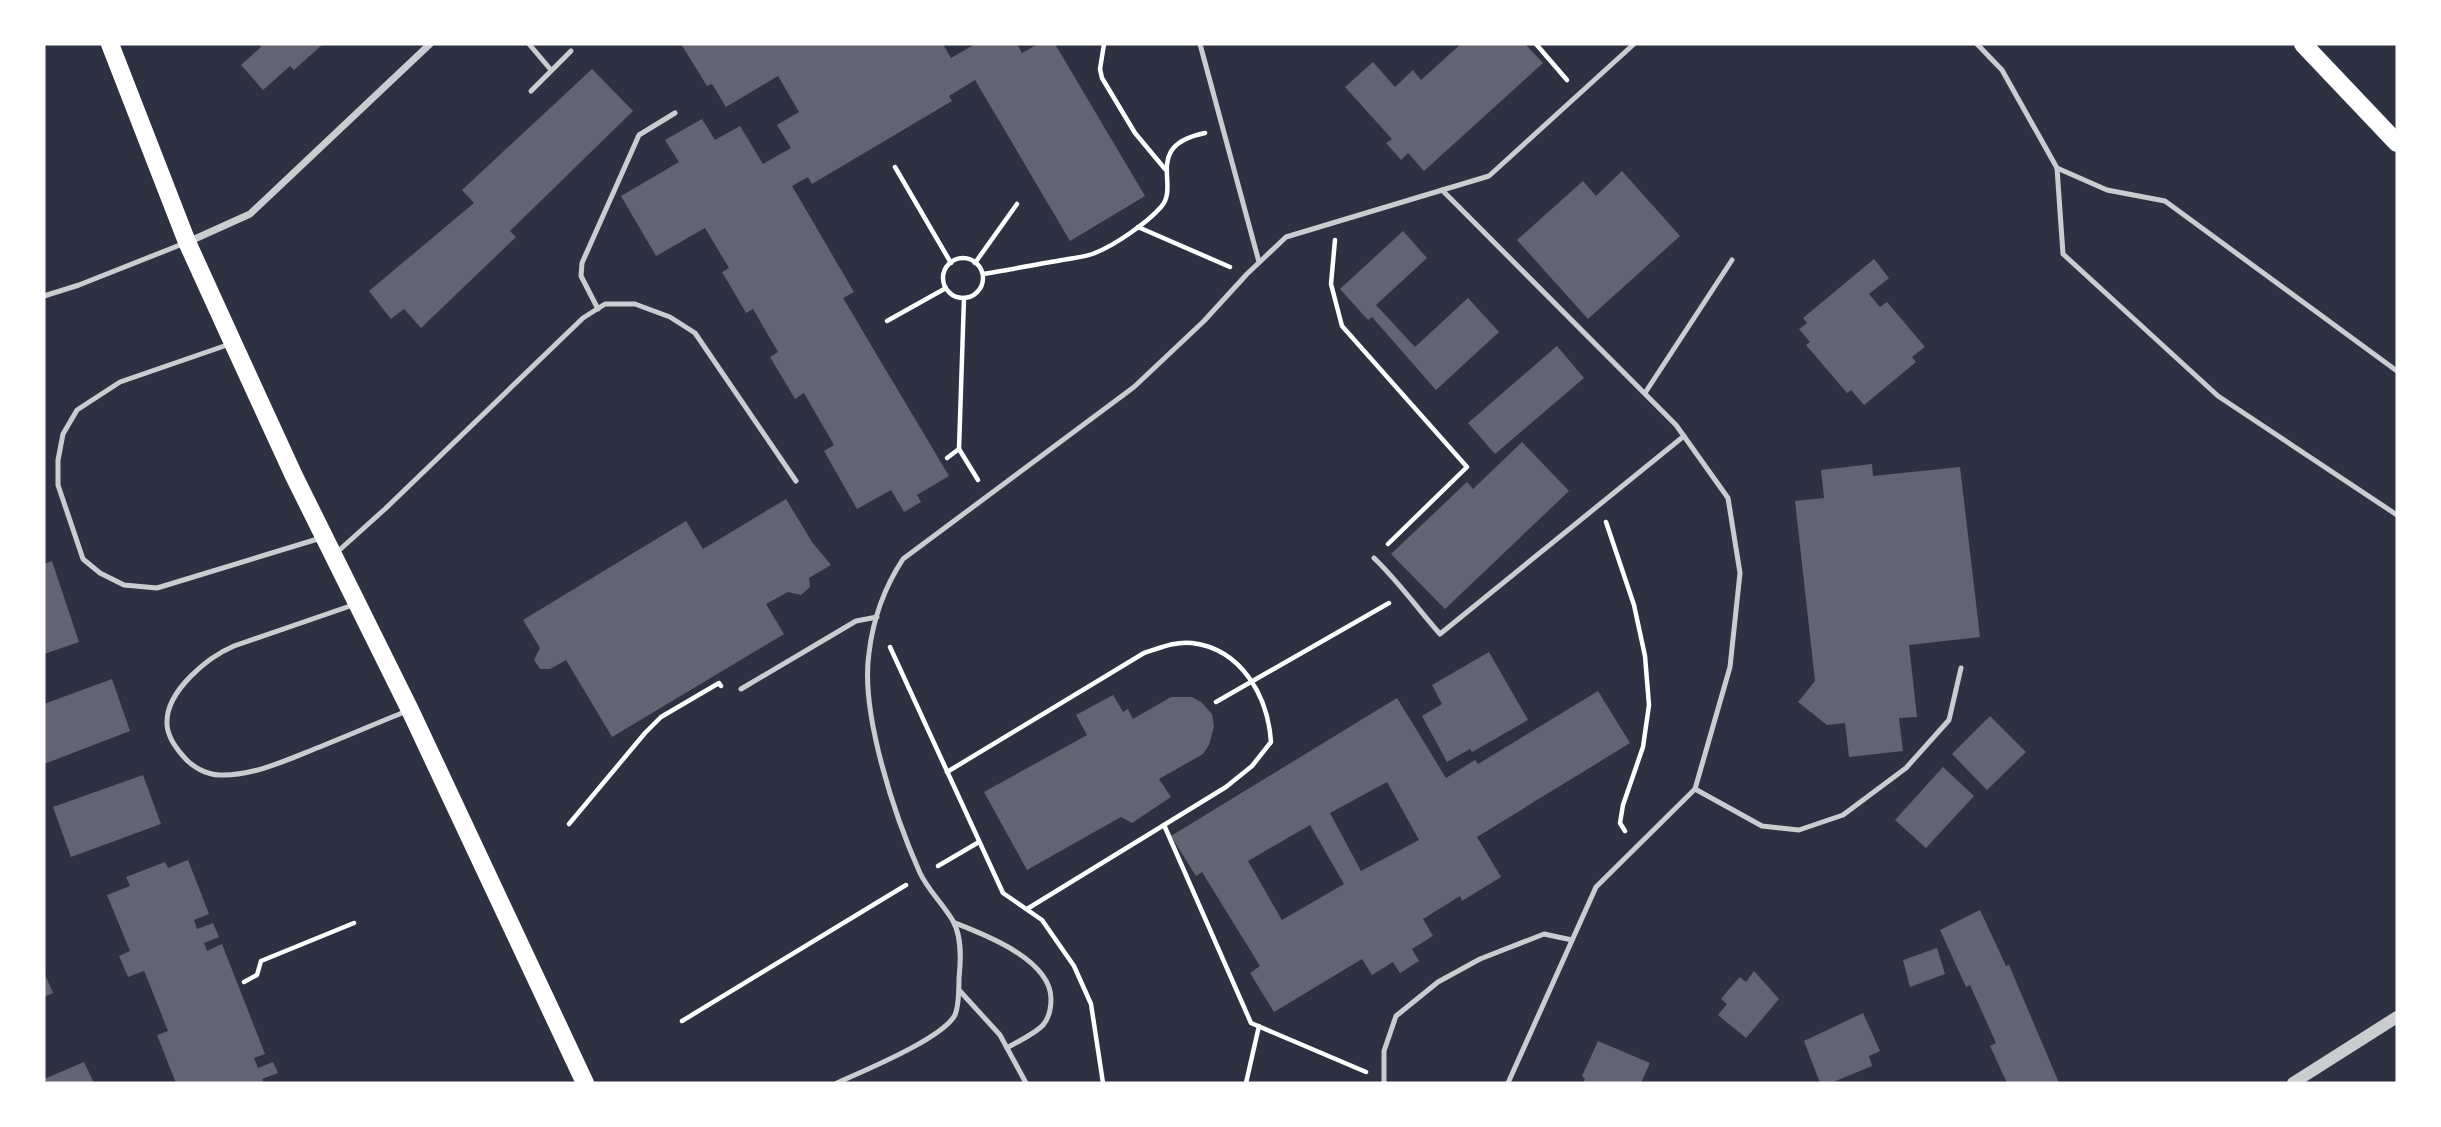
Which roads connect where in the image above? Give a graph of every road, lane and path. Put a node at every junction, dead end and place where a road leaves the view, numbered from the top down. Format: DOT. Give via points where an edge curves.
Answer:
graph roads {
  1 [pos="110,44"];
  2 [pos="430,44"];
  3 [pos="529,44"];
  4 [pos="1104,44"];
  5 [pos="1199,44"];
  6 [pos="1536,44"];
  7 [pos="1634,44"];
  8 [pos="1977,44"];
  9 [pos="2303,44"];
  10 [pos="571,51"];
  11 [pos="551,70"];
  12 [pos="531,91"];
  13 [pos="1579,94"];
  14 [pos="675,113"];
  15 [pos="1223,130"];
  16 [pos="2397,143"];
  17 [pos="895,167"];
  18 [pos="2057,168"];
  19 [pos="1166,170"];
  20 [pos="1443,190"];
  21 [pos="1017,204"];
  22 [pos="1337,222"];
  23 [pos="1138,227"];
  24 [pos="187,242"];
  25 [pos="1732,260"];
  26 [pos="1259,262"];
  27 [pos="951,263"];
  28 [pos="975,263"];
  29 [pos="983,274"];
  30 [pos="1247,274"];
  31 [pos="946,288"];
  32 [pos="44,296"];
  33 [pos="964,298"];
  34 [pos="598,309"];
  35 [pos="887,321"];
  36 [pos="233,343"];
  37 [pos="2397,371"];
  38 [pos="1645,393"];
  39 [pos="1684,436"];
  40 [pos="959,450"];
  41 [pos="947,458"];
  42 [pos="796,481"];
  43 [pos="987,496"];
  44 [pos="1596,507"];
  45 [pos="2397,515"];
  46 [pos="324,537"];
  47 [pos="333,555"];
  48 [pos="1374,558"];
  49 [pos="1405,595"];
  50 [pos="356,604"];
  51 [pos="877,617"];
  52 [pos="1961,668"];
  53 [pos="1252,681"];
  54 [pos="741,689"];
  55 [pos="1216,702"];
  56 [pos="410,710"];
  57 [pos="947,772"];
  58 [pos="1695,789"];
  59 [pos="569,824"];
  60 [pos="1164,825"];
  61 [pos="979,842"];
  62 [pos="1635,849"];
  63 [pos="921,875"];
  64 [pos="1027,909"];
  65 [pos="354,923"];
  66 [pos="954,923"];
  67 [pos="1572,940"];
  68 [pos="244,982"];
  69 [pos="959,990"];
  70 [pos="2397,1017"];
  71 [pos="682,1021"];
  72 [pos="1259,1026"];
  73 [pos="1007,1048"];
  74 [pos="1384,1082"];
  75 [pos="585,1083"];
  76 [pos="836,1083"];
  77 [pos="1026,1083"];
  78 [pos="1102,1083"];
  79 [pos="1246,1083"];
  80 [pos="1508,1083"];
  81 [pos="2293,1083"];
  1 -- 24 [label="main road"];
  2 -- 24 [label="street" via="250,214"];
  3 -- 11 [label="lane"];
  4 -- 19 [label="path" via="1102,78 1135,133"];
  5 -- 15 [label="lane"];
  6 -- 13 [label="path"];
  7 -- 13 [label="lane"];
  8 -- 18 [label="lane" via="2002,70"];
  9 -- 16 [label="main road"];
  10 -- 11 [label="lane"];
  11 -- 12 [label="lane"];
  13 -- 20 [label="lane" via="1489,176"];
  14 -- 34 [label="lane" via="639,135 582,263 580,276"];
  15 -- 19 [label="path" via="1183,139"];
  15 -- 26 [label="lane"];
  17 -- 27 [label="path"];
  18 -- 37 [label="lane" via="2107,190 2165,201"];
  18 -- 45 [label="lane" via="2063,254 2218,396"];
  19 -- 23 [label="path" via="1163,205"];
  20 -- 22 [label="lane"];
  20 -- 38 [label="lane"];
  21 -- 28 [label="path"];
  22 -- 26 [label="lane" via="1286,237"];
  22 -- 48 [label="path" via="1331,284 1342,326 1467,467"];
  23 -- 29 [label="path" via="1093,254"];
  23 -- 30 [label="path"];
  24 -- 32 [label="lane"];
  24 -- 36 [label="main road"];
  25 -- 38 [label="lane"];
  26 -- 30 [label="lane"];
  27 -- 28 [label="path" via="964,258"];
  27 -- 31 [label="path" via="944,275"];
  28 -- 29 [label="path"];
  29 -- 33 [label="path" via="981,287"];
  30 -- 43 [label="lane" via="1134,387"];
  31 -- 33 [label="path"];
  31 -- 35 [label="path"];
  33 -- 40 [label="path"];
  34 -- 42 [label="lane" via="605,304 635,304 670,317 695,333"];
  34 -- 47 [label="lane" via="583,318"];
  36 -- 46 [label="main road"];
  36 -- 46 [label="lane" via="120,382 77,410 64,434 58,485 83,559 124,585 158,588"];
  38 -- 39 [label="lane"];
  39 -- 44 [label="lane"];
  39 -- 58 [label="lane" via="1728,498 1740,573 1730,667"];
  40 -- 41 [label="path"];
  40 -- 43 [label="path"];
  43 -- 51 [label="lane" via="903,559 887,584"];
  44 -- 49 [label="lane" via="1440,634"];
  44 -- 62 [label="path" via="1605,518 1630,593 1645,656 1649,705 1643,747 1620,822"];
  46 -- 47 [label="main road"];
  47 -- 50 [label="main road"];
  48 -- 49 [label="lane"];
  49 -- 53 [label="path"];
  50 -- 56 [label="main road"];
  50 -- 56 [label="lane" via="234,646 190,675 174,698 167,722 173,744 191,765 218,775 257,770"];
  51 -- 54 [label="lane" via="856,621"];
  51 -- 57 [label="path"];
  51 -- 63 [label="lane" via="868,675 878,753"];
  52 -- 58 [label="lane" via="1949,720 1906,768 1843,815 1799,830 1762,826"];
  53 -- 55 [label="path"];
  53 -- 57 [label="path" via="1220,651 1192,643 1168,645 1144,653"];
  53 -- 60 [label="path" via="1269,718 1271,742 1252,766 1226,787"];
  54 -- 59 [label="path" via="727,697 719,683 661,717"];
  56 -- 75 [label="main road"];
  57 -- 61 [label="path"];
  58 -- 62 [label="lane"];
  60 -- 64 [label="path"];
  60 -- 72 [label="path" via="1251,1023"];
  61 -- 63 [label="path"];
  61 -- 64 [label="path" via="1003,893"];
  62 -- 67 [label="lane" via="1596,887"];
  63 -- 66 [label="lane"];
  63 -- 71 [label="path"];
  64 -- 78 [label="path" via="1042,920 1091,1004"];
  65 -- 68 [label="path" via="261,961 257,975"];
  66 -- 69 [label="lane" via="959,937"];
  66 -- 73 [label="lane" via="1030,962 1051,992 1051,1009 1044,1025"];
  67 -- 74 [label="lane" via="1544,933 1438,982 1396,1016 1384,1051"];
  67 -- 80 [label="lane"];
  69 -- 73 [label="lane"];
  69 -- 76 [label="lane" via="954,1015 937,1032"];
  70 -- 81 [label="street"];
  72 -- 74 [label="path"];
  72 -- 79 [label="path"];
  73 -- 77 [label="lane"];
}
